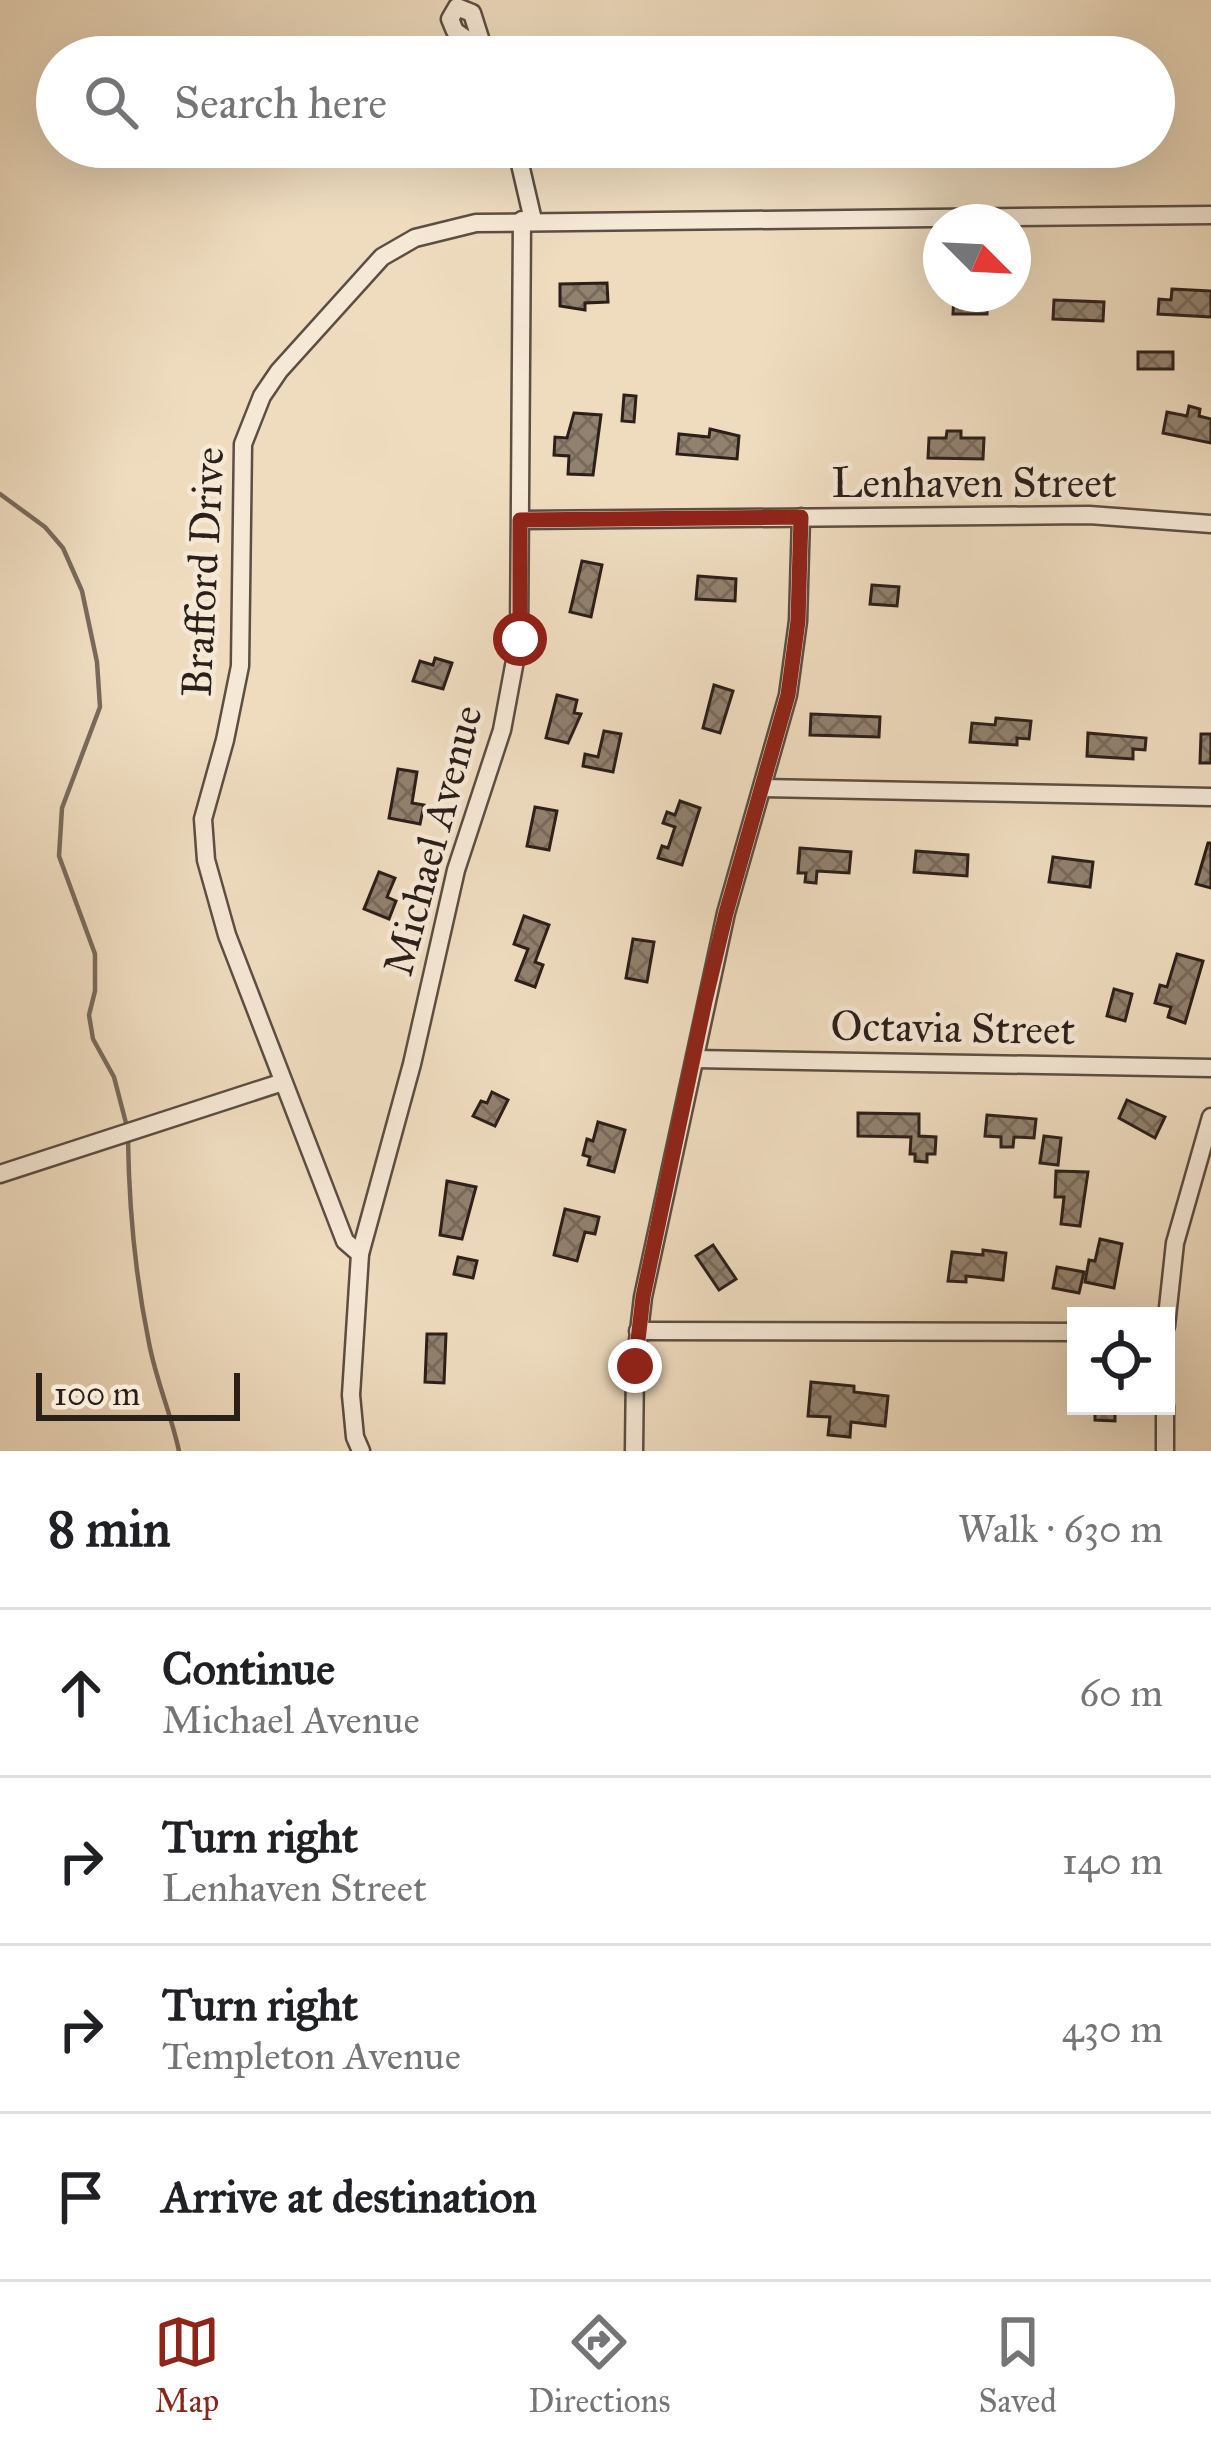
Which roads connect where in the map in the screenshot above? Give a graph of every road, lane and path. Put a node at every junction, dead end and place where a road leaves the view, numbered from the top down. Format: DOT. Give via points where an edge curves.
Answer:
graph roads {
  1 [pos="518,168"];
  2 [pos="1211,215"];
  3 [pos="527,220"];
  4 [pos="801,517"];
  5 [pos="520,520"];
  6 [pos="1211,524"];
  7 [pos="763,788"];
  8 [pos="1211,797"];
  9 [pos="694,1059"];
  10 [pos="1211,1068"];
  11 [pos="283,1082"];
  12 [pos="1211,1117"];
  13 [pos="0,1174"];
  14 [pos="360,1254"];
  15 [pos="1168,1307"];
  16 [pos="638,1331"];
  17 [pos="1067,1332"];
  18 [pos="1165,1415"];
  19 [pos="361,1451"];
  20 [pos="634,1451"];
  21 [pos="1165,1451"];
  1 -- 3 [label="street, Michael Avenue"];
  2 -- 3 [label="street, Brafford Drive"];
  3 -- 5 [label="street, Michael Avenue"];
  3 -- 11 [label="street, Brafford Drive" via="435,231 382,256 279,371 245,432 240,666 203,819 217,907"];
  4 -- 5 [label="street, Lenhaven Street"];
  4 -- 6 [label="street, Lenhaven Street" via="1089,515"];
  4 -- 7 [label="street" via="796,648"];
  5 -- 14 [label="street, Michael Avenue" via="520,639 502,730 450,891"];
  7 -- 8 [label="street"];
  7 -- 9 [label="street"];
  9 -- 10 [label="street, Octavia Street"];
  9 -- 16 [label="street"];
  11 -- 13 [label="street"];
  11 -- 14 [label="street, Brafford Drive" via="345,1241"];
  12 -- 15 [label="street" via="1174,1243"];
  14 -- 19 [label="street" via="351,1396"];
  16 -- 17 [label="street"];
  16 -- 20 [label="street"];
  18 -- 21 [label="street"];
}
